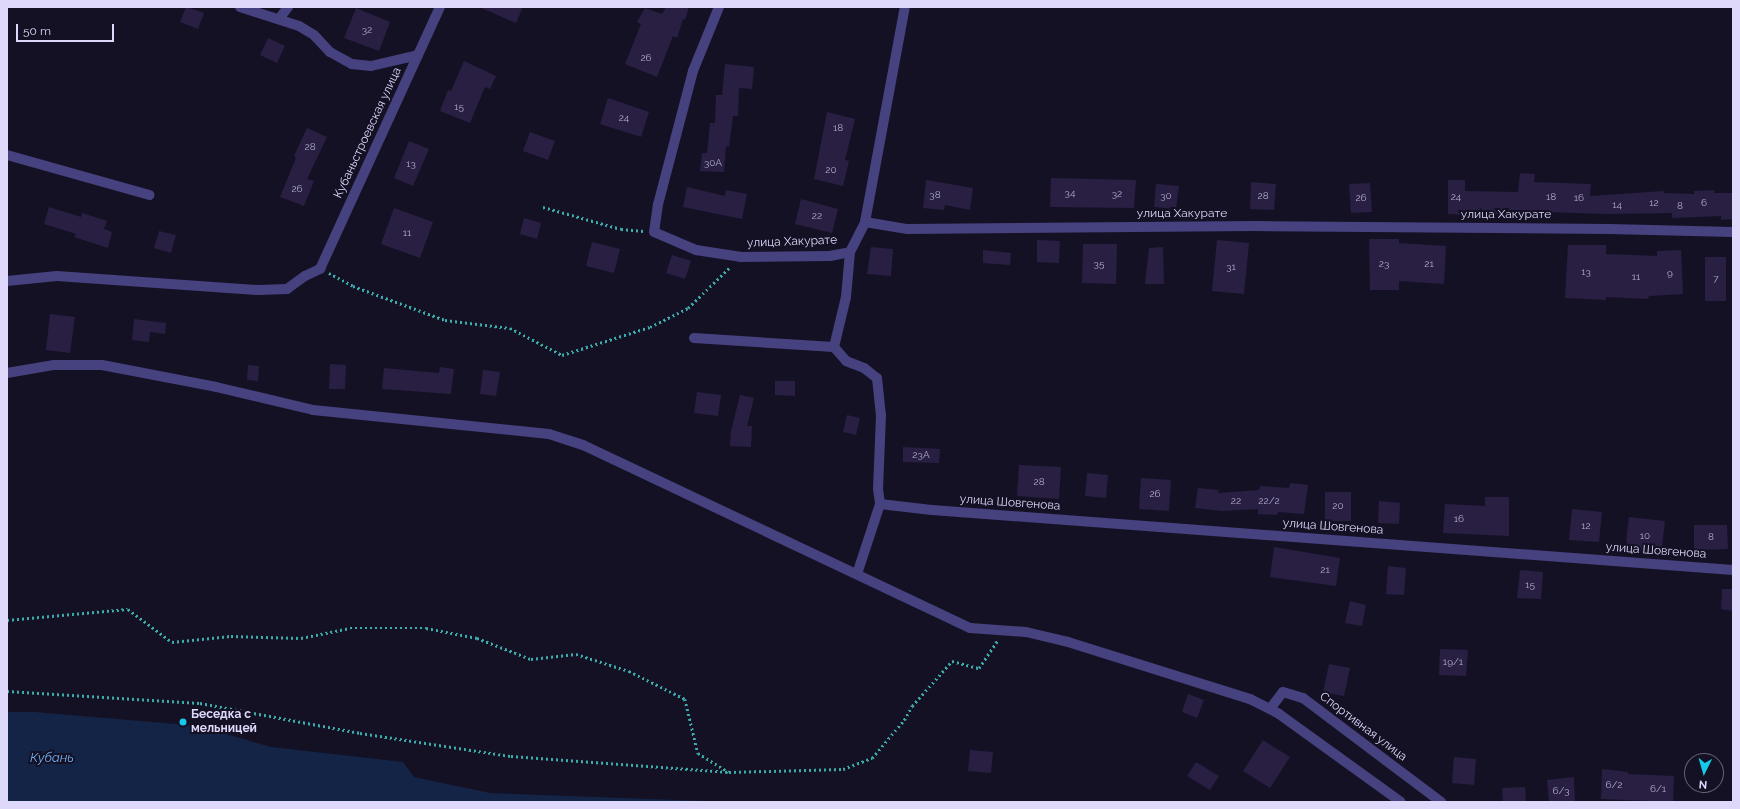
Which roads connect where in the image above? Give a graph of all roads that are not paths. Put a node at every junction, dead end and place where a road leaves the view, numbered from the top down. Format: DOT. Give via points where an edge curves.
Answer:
graph roads {
  1 [pos="240,7"];
  2 [pos="288,7"];
  3 [pos="440,7"];
  4 [pos="719,7"];
  5 [pos="905,7"];
  6 [pos="279,19"];
  7 [pos="418,55"];
  8 [pos="7,155"];
  9 [pos="150,196"];
  10 [pos="865,222"];
  11 [pos="1733,232"];
  12 [pos="850,252"];
  13 [pos="7,281"];
  14 [pos="694,338"];
  15 [pos="834,347"];
  16 [pos="7,373"];
  17 [pos="880,504"];
  18 [pos="1733,570"];
  19 [pos="857,574"];
  20 [pos="1270,709"];
  21 [pos="1401,802"];
  22 [pos="1441,802"];
  1 -- 6 [label="street"];
  2 -- 6 [label="street"];
  3 -- 7 [label="street, Кубаньстроевская улица"];
  4 -- 12 [label="street, улица Хакурате" via="693,71 658,204 654,232 696,250 741,257 830,256"];
  5 -- 10 [label="street"];
  6 -- 7 [label="street" via="300,26 314,35 330,52 352,64 371,66"];
  7 -- 13 [label="street, Кубаньстроевская улица" via="320,269 287,289 258,290 57,276"];
  8 -- 9 [label="street"];
  10 -- 11 [label="street, улица Хакурате" via="907,229 1255,226"];
  10 -- 12 [label="street, улица Хакурате"];
  12 -- 15 [label="street" via="846,298"];
  14 -- 15 [label="street"];
  15 -- 17 [label="street" via="846,361 864,368 877,378 881,415 878,489"];
  16 -- 19 [label="street" via="54,365 102,365 216,387 313,410 550,434 583,445"];
  17 -- 18 [label="street, улица Шовгенова"];
  17 -- 19 [label="street"];
  19 -- 20 [label="street" via="970,628 1026,632 1068,642 1250,698"];
  20 -- 21 [label="street"];
  20 -- 22 [label="street, Спортивная улица" via="1283,692 1303,698"];
}
